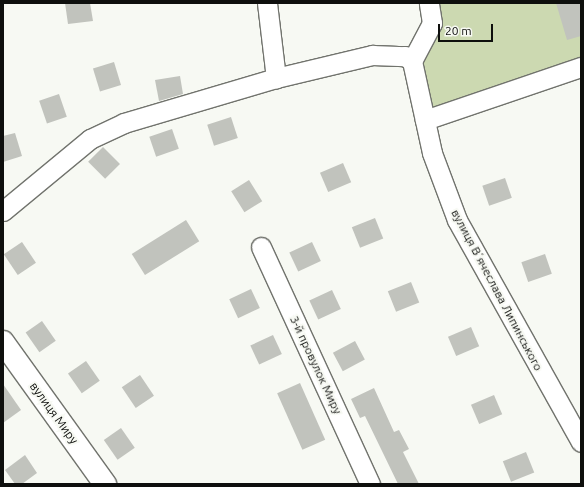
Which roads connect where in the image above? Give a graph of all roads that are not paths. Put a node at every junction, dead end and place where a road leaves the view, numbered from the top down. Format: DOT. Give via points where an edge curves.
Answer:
graph roads {
  1 [pos="267,3"];
  2 [pos="429,3"];
  3 [pos="412,61"];
  4 [pos="581,67"];
  5 [pos="276,78"];
  6 [pos="425,120"];
  7 [pos="3,211"];
  8 [pos="261,247"];
  9 [pos="3,342"];
  10 [pos="581,442"];
  11 [pos="105,484"];
  12 [pos="370,484"];
  1 -- 5 [label="street"];
  2 -- 3 [label="street" via="432,23"];
  3 -- 5 [label="street" via="405,56 372,55"];
  3 -- 6 [label="street, вулиця Вʼячеслава Липинського"];
  4 -- 6 [label="street"];
  5 -- 7 [label="street" via="124,122 90,139"];
  6 -- 10 [label="street, вулиця Вʼячеслава Липинського" via="432,153 457,220"];
  8 -- 12 [label="street, 3-й провулок Миру"];
  9 -- 11 [label="street, вулиця Миру"];
}
